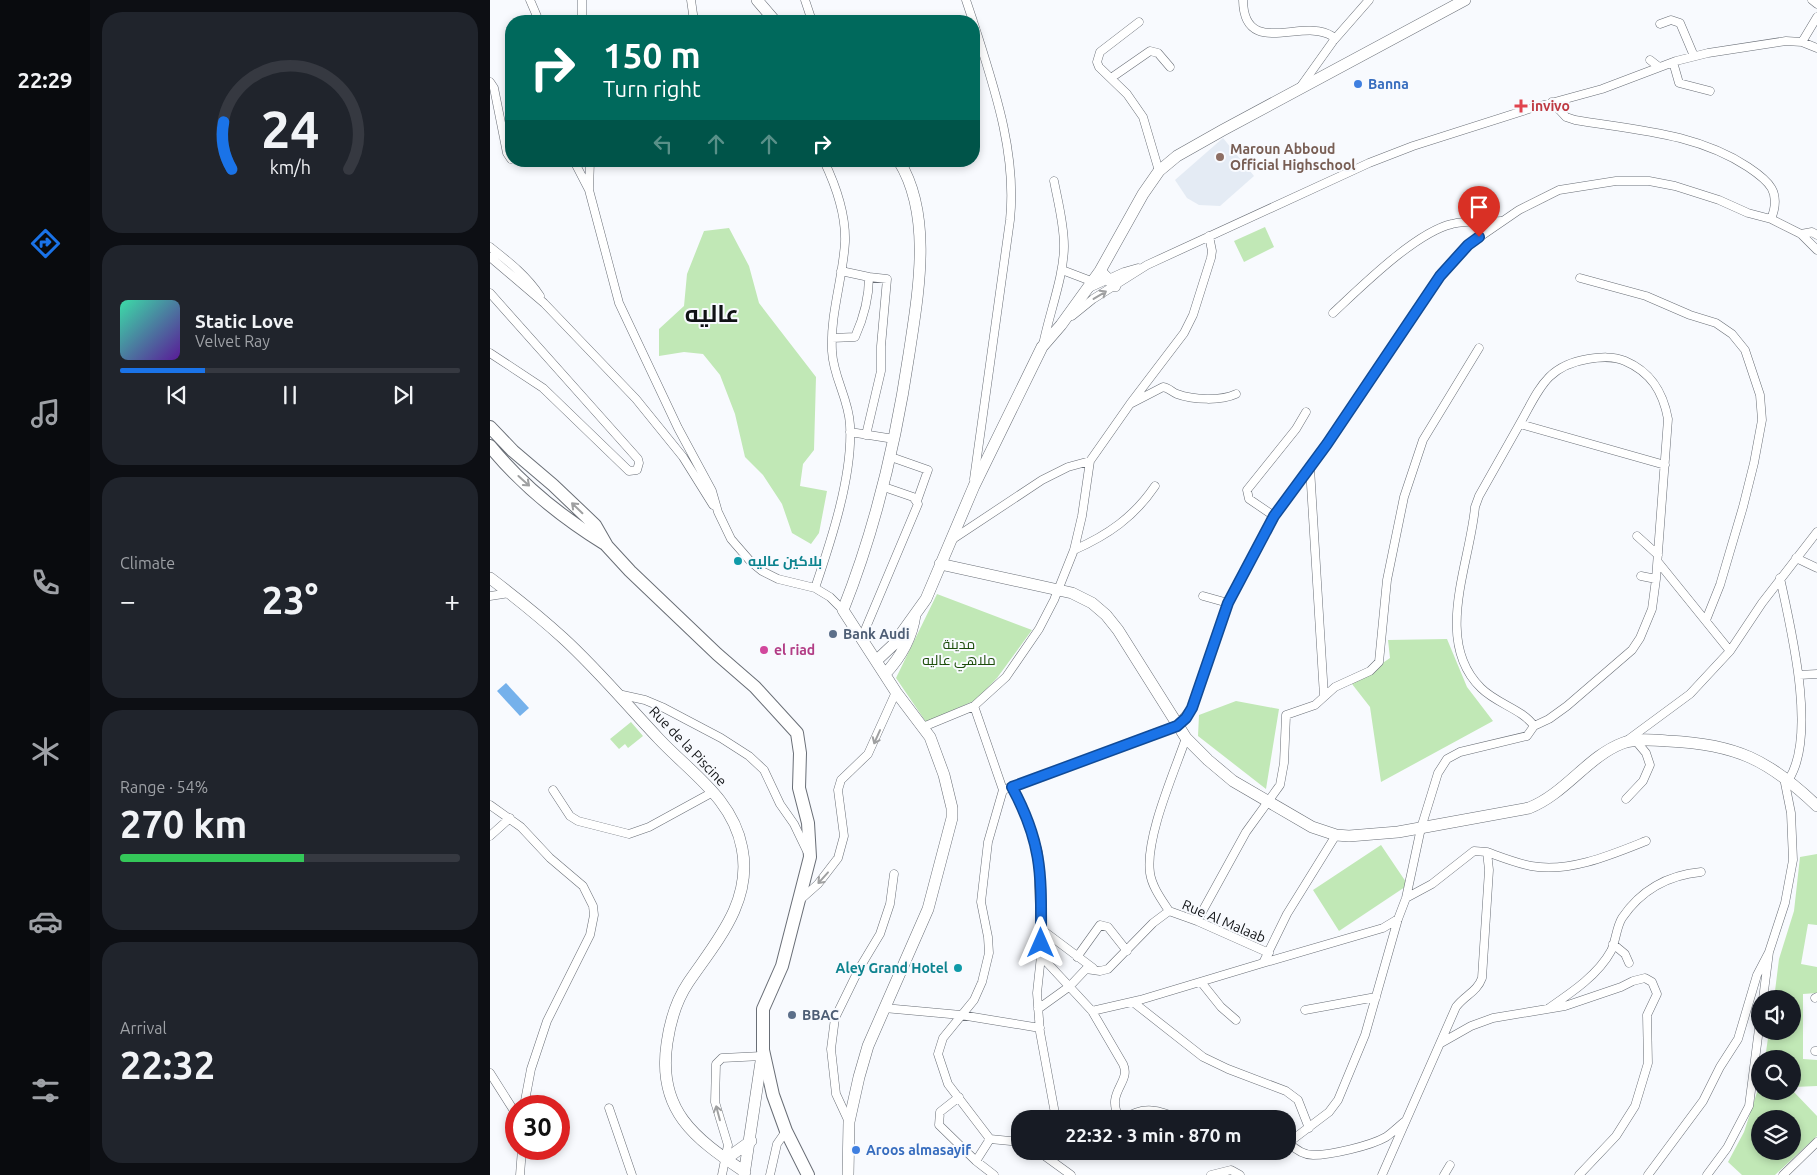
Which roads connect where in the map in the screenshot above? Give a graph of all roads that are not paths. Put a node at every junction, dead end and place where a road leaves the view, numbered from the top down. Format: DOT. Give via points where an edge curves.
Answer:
graph roads {
  1 [pos="530,0"];
  2 [pos="582,0"];
  3 [pos="691,0"];
  4 [pos="757,0"];
  5 [pos="805,0"];
  6 [pos="966,0"];
  7 [pos="1243,0"];
  8 [pos="1369,0"];
  9 [pos="1465,0"];
  10 [pos="1812,0"];
  11 [pos="1817,4"];
  12 [pos="536,15"];
  13 [pos="582,15"];
  14 [pos="693,15"];
  15 [pos="770,15"];
  16 [pos="810,15"];
  17 [pos="971,15"];
  18 [pos="1817,17"];
  19 [pos="1139,22"];
  20 [pos="1660,24"];
  21 [pos="1334,40"];
  22 [pos="1802,42"];
  23 [pos="980,43"];
  24 [pos="1817,48"];
  25 [pos="1694,56"];
  26 [pos="1650,60"];
  27 [pos="1673,62"];
  28 [pos="1170,67"];
  29 [pos="1659,67"];
  30 [pos="1111,78"];
  31 [pos="490,82"];
  32 [pos="1710,91"];
  33 [pos="1296,92"];
  34 [pos="1552,102"];
  35 [pos="505,142"];
  36 [pos="577,167"];
  37 [pos="590,167"];
  38 [pos="827,167"];
  39 [pos="901,167"];
  40 [pos="1159,171"];
  41 [pos="1054,181"];
  42 [pos="589,190"];
  43 [pos="1771,219"];
  44 [pos="1501,221"];
  45 [pos="1801,234"];
  46 [pos="1817,235"];
  47 [pos="1209,236"];
  48 [pos="490,247"];
  49 [pos="1817,250"];
  50 [pos="490,257"];
  51 [pos="1062,270"];
  52 [pos="841,271"];
  53 [pos="1100,271"];
  54 [pos="869,277"];
  55 [pos="1580,278"];
  56 [pos="1091,281"];
  57 [pos="1112,283"];
  58 [pos="490,293"];
  59 [pos="1083,293"];
  60 [pos="544,303"];
  61 [pos="1333,313"];
  62 [pos="1061,325"];
  63 [pos="832,338"];
  64 [pos="1042,347"];
  65 [pos="1479,348"];
  66 [pos="490,353"];
  67 [pos="1236,394"];
  68 [pos="1130,404"];
  69 [pos="1306,412"];
  70 [pos="1520,424"];
  71 [pos="490,428"];
  72 [pos="850,432"];
  73 [pos="866,435"];
  74 [pos="894,439"];
  75 [pos="490,446"];
  76 [pos="891,457"];
  77 [pos="1090,461"];
  78 [pos="1665,465"];
  79 [pos="1310,468"];
  80 [pos="554,485"];
  81 [pos="974,486"];
  82 [pos="1155,486"];
  83 [pos="884,487"];
  84 [pos="544,498"];
  85 [pos="917,501"];
  86 [pos="718,512"];
  87 [pos="1274,516"];
  88 [pos="1817,532"];
  89 [pos="1637,536"];
  90 [pos="949,541"];
  91 [pos="607,546"];
  92 [pos="1074,550"];
  93 [pos="1658,558"];
  94 [pos="1796,558"];
  95 [pos="940,564"];
  96 [pos="1817,568"];
  97 [pos="1641,576"];
  98 [pos="490,578"];
  99 [pos="1780,578"];
  100 [pos="1656,579"];
  101 [pos="815,588"];
  102 [pos="1057,590"];
  103 [pos="510,593"];
  104 [pos="490,596"];
  105 [pos="1203,596"];
  106 [pos="1228,603"];
  107 [pos="843,610"];
  108 [pos="1706,620"];
  109 [pos="862,637"];
  110 [pos="897,649"];
  111 [pos="1730,651"];
  112 [pos="877,660"];
  113 [pos="885,674"];
  114 [pos="1817,674"];
  115 [pos="1799,675"];
  116 [pos="896,692"];
  117 [pos="618,694"];
  118 [pos="1324,696"];
  119 [pos="974,706"];
  120 [pos="1177,726"];
  121 [pos="1534,726"];
  122 [pos="924,727"];
  123 [pos="1186,738"];
  124 [pos="1636,741"];
  125 [pos="1623,743"];
  126 [pos="1786,778"];
  127 [pos="1012,787"];
  128 [pos="553,790"];
  129 [pos="1003,790"];
  130 [pos="713,792"];
  131 [pos="1626,799"];
  132 [pos="1268,801"];
  133 [pos="490,805"];
  134 [pos="1817,806"];
  135 [pos="510,818"];
  136 [pos="1421,828"];
  137 [pos="1336,835"];
  138 [pos="490,836"];
  139 [pos="1646,842"];
  140 [pos="1486,852"];
  141 [pos="810,857"];
  142 [pos="1702,872"];
  143 [pos="894,874"];
  144 [pos="1406,898"];
  145 [pos="798,901"];
  146 [pos="1169,912"];
  147 [pos="1398,919"];
  148 [pos="1197,921"];
  149 [pos="1041,929"];
  150 [pos="1613,944"];
  151 [pos="1128,951"];
  152 [pos="1770,952"];
  153 [pos="1269,953"];
  154 [pos="1041,956"];
  155 [pos="1077,957"];
  156 [pos="1629,962"];
  157 [pos="1263,963"];
  158 [pos="1093,968"];
  159 [pos="1201,982"];
  160 [pos="1070,986"];
  161 [pos="1764,990"];
  162 [pos="1376,997"];
  163 [pos="1133,1002"];
  164 [pos="884,1008"];
  165 [pos="1038,1009"];
  166 [pos="1548,1009"];
  167 [pos="1305,1010"];
  168 [pos="1092,1011"];
  169 [pos="961,1015"];
  170 [pos="1236,1020"];
  171 [pos="1040,1028"];
  172 [pos="1758,1040"];
  173 [pos="1441,1043"];
  174 [pos="763,1053"];
  175 [pos="490,1073"];
  176 [pos="525,1095"];
  177 [pos="505,1097"];
  178 [pos="959,1097"];
  179 [pos="609,1108"];
  180 [pos="1054,1110"];
  181 [pos="1116,1110"];
  182 [pos="1406,1120"];
  183 [pos="849,1122"];
  184 [pos="1309,1128"];
  185 [pos="786,1131"];
  186 [pos="1296,1137"];
  187 [pos="990,1139"];
  188 [pos="751,1141"];
  189 [pos="1011,1141"];
  190 [pos="1817,1142"];
  191 [pos="1296,1149"];
  192 [pos="726,1159"];
  193 [pos="521,1160"];
  194 [pos="1050,1160"];
  195 [pos="976,1161"];
  196 [pos="1450,1165"];
  197 [pos="745,1173"];
  198 [pos="520,1175"];
  199 [pos="632,1175"];
  200 [pos="722,1175"];
  201 [pos="770,1175"];
  202 [pos="808,1175"];
  203 [pos="848,1175"];
  204 [pos="994,1175"];
  205 [pos="1071,1175"];
  206 [pos="1211,1175"];
  207 [pos="1240,1175"];
  208 [pos="1382,1175"];
  209 [pos="1444,1175"];
  210 [pos="1579,1175"];
  211 [pos="1648,1175"];
  212 [pos="1707,1175"];
  213 [pos="1783,1175"];
  1 -- 12 [label="street"];
  2 -- 13 [label="street"];
  3 -- 14 [label="street"];
  4 -- 15 [label="main road"];
  5 -- 16 [label="street"];
  6 -- 17 [label="street"];
  7 -- 21 [label="street" via="1245,16 1255,29 1272,34 1321,30"];
  8 -- 21 [label="street"];
  9 -- 33 [label="main road"];
  10 -- 11 [label="street"];
  18 -- 22 [label="street"];
  19 -- 30 [label="street" via="1097,56 1099,67"];
  20 -- 25 [label="street" via="1672,20 1680,23"];
  21 -- 33 [label="street"];
  22 -- 24 [label="street"];
  22 -- 25 [label="street" via="1759,44"];
  23 -- 81 [label="street" via="1007,144 1012,185"];
  25 -- 27 [label="street"];
  26 -- 29 [label="street"];
  27 -- 29 [label="street"];
  27 -- 32 [label="street" via="1679,83"];
  28 -- 30 [label="street" via="1158,52 1150,51"];
  29 -- 34 [label="street" via="1602,89"];
  30 -- 40 [label="street" via="1143,117"];
  31 -- 35 [label="street"];
  33 -- 40 [label="main road" via="1223,130"];
  34 -- 43 [label="street" via="1575,120 1679,137 1725,153 1767,180 1774,197"];
  34 -- 47 [label="street" via="1413,146"];
  36 -- 42 [label="street"];
  37 -- 42 [label="street"];
  38 -- 52 [label="street" via="835,184 844,226"];
  39 -- 74 [label="main road" via="917,216 921,258"];
  40 -- 53 [label="main road"];
  41 -- 51 [label="street" via="1063,227"];
  42 -- 86 [label="street" via="619,303 678,428 712,491"];
  43 -- 44 [label="street" via="1675,186 1629,180 1559,190"];
  43 -- 45 [label="street"];
  44 -- 61 [label="street" via="1453,223 1429,234 1386,264"];
  44 -- 79 [label="street" via="1468,245 1440,276"];
  45 -- 46 [label="street" via="1812,232"];
  45 -- 49 [label="street"];
  47 -- 57 [label="street"];
  47 -- 68 [label="street" via="1211,258 1189,324"];
  48 -- 60 [label="street" via="533,285"];
  50 -- 60 [label="street"];
  51 -- 56 [label="street"];
  51 -- 64 [label="street"];
  52 -- 54 [label="street"];
  52 -- 63 [label="street"];
  53 -- 56 [label="main road"];
  53 -- 57 [label="main road"];
  54 -- 63 [label="street" via="869,294 855,337"];
  54 -- 73 [label="street" via="887,279 888,294 881,372"];
  55 -- 108 [label="street" via="1646,296 1716,323 1732,334 1745,350 1758,387 1762,420 1743,507"];
  56 -- 59 [label="main road"];
  57 -- 59 [label="street"];
  62 -- 57 [label="street, one-way"];
  58 -- 66 [label="street" via="638,459 637,470 629,471 543,388"];
  59 -- 62 [label="main road"];
  60 -- 86 [label="street" via="649,413 683,457"];
  62 -- 64 [label="main road"];
  63 -- 72 [label="street" via="833,364 847,407"];
  64 -- 81 [label="main road"];
  65 -- 118 [label="street" via="1423,440 1404,497 1387,580 1379,662 1370,671 1335,687"];
  67 -- 68 [label="street" via="1225,398 1200,397 1163,388"];
  68 -- 77 [label="street"];
  69 -- 87 [label="street" via="1248,487 1249,499"];
  70 -- 78 [label="street"];
  70 -- 78 [label="street" via="1539,387 1564,364 1599,357 1618,358 1645,372 1665,401 1669,437"];
  70 -- 121 [label="street" via="1475,507 1457,612 1460,653 1471,676 1493,698 1528,717"];
  71 -- 80 [label="main road"];
  72 -- 73 [label="street"];
  72 -- 101 [label="street" via="848,463"];
  73 -- 74 [label="street"];
  74 -- 76 [label="main road"];
  75 -- 84 [label="main road, one-way" via="522,481"];
  76 -- 83 [label="main road"];
  76 -- 85 [label="street" via="928,470"];
  77 -- 90 [label="street" via="1068,467 1042,480"];
  77 -- 92 [label="street"];
  78 -- 93 [label="street"];
  79 -- 87 [label="street"];
  79 -- 118 [label="street"];
  80 -- 84 [label="main road"];
  91 -- 80 [label="main road, one-way" via="595,525"];
  81 -- 90 [label="main road"];
  82 -- 92 [label="street" via="1126,520"];
  83 -- 85 [label="street"];
  83 -- 107 [label="main road"];
  84 -- 91 [label="main road"];
  85 -- 109 [label="street" via="912,524"];
  86 -- 101 [label="street" via="731,539 762,571 778,579"];
  87 -- 106 [label="street"];
  88 -- 94 [label="street"];
  89 -- 93 [label="street"];
  90 -- 95 [label="main road"];
  91 -- 141 [label="main road" via="669,610 756,687 795,729 800,740 799,788 808,823"];
  92 -- 102 [label="street"];
  93 -- 100 [label="street"];
  93 -- 108 [label="street"];
  94 -- 96 [label="street"];
  94 -- 99 [label="street"];
  95 -- 102 [label="main road"];
  95 -- 110 [label="main road" via="926,599 915,615 914,627"];
  97 -- 100 [label="street"];
  98 -- 103 [label="main road, Rue de la Piscine"];
  99 -- 111 [label="street"];
  99 -- 115 [label="street"];
  100 -- 121 [label="street" via="1652,609 1632,650 1567,706"];
  101 -- 107 [label="street"];
  102 -- 119 [label="street" via="1023,655 998,686"];
  102 -- 120 [label="main road" via="1084,598 1106,615"];
  103 -- 104 [label="street"];
  103 -- 117 [label="main road, Rue de la Piscine" via="562,637"];
  105 -- 106 [label="street"];
  106 -- 120 [label="street" via="1192,708"];
  107 -- 109 [label="main road"];
  108 -- 111 [label="street"];
  109 -- 112 [label="main road"];
  110 -- 112 [label="main road"];
  110 -- 113 [label="main road"];
  111 -- 125 [label="street" via="1681,703"];
  112 -- 113 [label="main road"];
  113 -- 116 [label="main road"];
  114 -- 115 [label="street"];
  115 -- 126 [label="street" via="1802,730 1799,758"];
  116 -- 122 [label="main road"];
  116 -- 145 [label="street, one-way" via="868,754 841,780 838,790 844,836 838,858 814,888"];
  117 -- 130 [label="main road, Rue de la Piscine"];
  117 -- 141 [label="street" via="645,700 691,721 759,764"];
  118 -- 132 [label="street" via="1315,705 1286,715 1282,776 1280,785"];
  119 -- 122 [label="street"];
  119 -- 129 [label="street"];
  120 -- 123 [label="main road"];
  120 -- 127 [label="street"];
  121 -- 136 [label="street" via="1522,738 1460,752 1447,759 1438,773"];
  122 -- 164 [label="main road" via="944,775 952,818 928,909"];
  123 -- 132 [label="main road" via="1233,781"];
  123 -- 146 [label="street" via="1149,857 1153,884"];
  124 -- 125 [label="main road"];
  124 -- 126 [label="main road" via="1700,743 1730,749 1763,763"];
  124 -- 131 [label="street" via="1646,753 1650,765 1643,781"];
  125 -- 136 [label="main road" via="1541,803"];
  126 -- 134 [label="main road"];
  126 -- 152 [label="street" via="1793,860 1785,903"];
  127 -- 129 [label="street"];
  127 -- 149 [label="street" via="1038,852"];
  128 -- 130 [label="street" via="570,816 578,821 629,834 649,827"];
  129 -- 169 [label="street" via="988,842 982,895 982,917 988,937 987,967 974,1000"];
  130 -- 192 [label="main road, Rue de la Piscine" via="740,836 744,861 742,880 730,921 678,1002 669,1030 664,1067 670,1100 676,1111"];
  132 -- 137 [label="main road" via="1312,827"];
  132 -- 148 [label="street" via="1216,883"];
  133 -- 135 [label="street"];
  135 -- 138 [label="street"];
  135 -- 176 [label="street" via="583,886 590,897 594,915 586,945 547,1021"];
  136 -- 137 [label="main road"];
  136 -- 144 [label="street"];
  137 -- 153 [label="street" via="1287,914"];
  139 -- 140 [label="street" via="1608,856 1551,867 1531,866"];
  140 -- 144 [label="street" via="1474,851 1432,884"];
  140 -- 173 [label="street" via="1489,870 1482,978 1476,991 1456,1007"];
  141 -- 145 [label="main road"];
  142 -- 150 [label="street" via="1680,874 1645,892 1622,919"];
  143 -- 183 [label="street" via="890,904 880,934 835,1018 830,1049 836,1094"];
  144 -- 147 [label="street"];
  145 -- 174 [label="main road" via="782,966 763,1009"];
  146 -- 148 [label="street, Rue Al Malaab"];
  146 -- 151 [label="street" via="1153,923"];
  147 -- 157 [label="street" via="1383,928"];
  147 -- 162 [label="street"];
  148 -- 153 [label="street, Rue Al Malaab"];
  149 -- 154 [label="street"];
  149 -- 155 [label="street"];
  150 -- 156 [label="street"];
  150 -- 166 [label="street" via="1589,978"];
  151 -- 155 [label="street" via="1108,927 1100,925"];
  151 -- 158 [label="street" via="1108,969 1100,971"];
  152 -- 161 [label="street"];
  152 -- 211 [label="street" via="1757,975 1738,1039 1703,1101"];
  153 -- 157 [label="street"];
  154 -- 160 [label="street"];
  154 -- 165 [label="street"];
  155 -- 158 [label="street"];
  157 -- 159 [label="street"];
  158 -- 160 [label="street" via="1081,972"];
  159 -- 163 [label="street"];
  159 -- 170 [label="street"];
  160 -- 165 [label="street"];
  160 -- 168 [label="street"];
  162 -- 167 [label="street"];
  162 -- 184 [label="street" via="1365,1035 1338,1100"];
  163 -- 168 [label="street"];
  163 -- 184 [label="street" via="1204,1057 1286,1091 1298,1100"];
  164 -- 169 [label="street"];
  164 -- 183 [label="main road" via="868,1046"];
  165 -- 171 [label="street"];
  166 -- 173 [label="street" via="1493,1018"];
  166 -- 210 [label="street" via="1640,979 1645,978 1656,987 1655,1000 1647,1014 1648,1063 1634,1106 1616,1136"];
  168 -- 181 [label="street" via="1125,1068 1114,1100"];
  169 -- 171 [label="street"];
  169 -- 178 [label="street" via="943,1038 938,1054 948,1084"];
  171 -- 180 [label="street"];
  172 -- 212 [label="street" via="1749,1106 1727,1148"];
  173 -- 182 [label="street"];
  174 -- 185 [label="main road"];
  174 -- 188 [label="main road"];
  192 -- 174 [label="street, one-way" via="728,1140 714,1094 716,1064 722,1058"];
  175 -- 177 [label="street"];
  178 -- 187 [label="street"];
  178 -- 195 [label="street" via="940,1112 939,1125"];
  179 -- 199 [label="street"];
  182 -- 191 [label="street" via="1373,1143 1311,1156"];
  182 -- 208 [label="street"];
  183 -- 203 [label="main road"];
  184 -- 186 [label="street"];
  185 -- 201 [label="street" via="777,1144"];
  185 -- 202 [label="main road"];
  187 -- 189 [label="street"];
  187 -- 195 [label="street"];
  188 -- 192 [label="main road"];
  188 -- 197 [label="main road"];
  190 -- 213 [label="street"];
  192 -- 197 [label="main road, Rue de la Piscine"];
  192 -- 200 [label="street"];
  193 -- 198 [label="street"];
  194 -- 205 [label="street"];
  195 -- 204 [label="street"];
  196 -- 209 [label="street"];
  206 -- 207 [label="street" via="1231,1170"];
}
